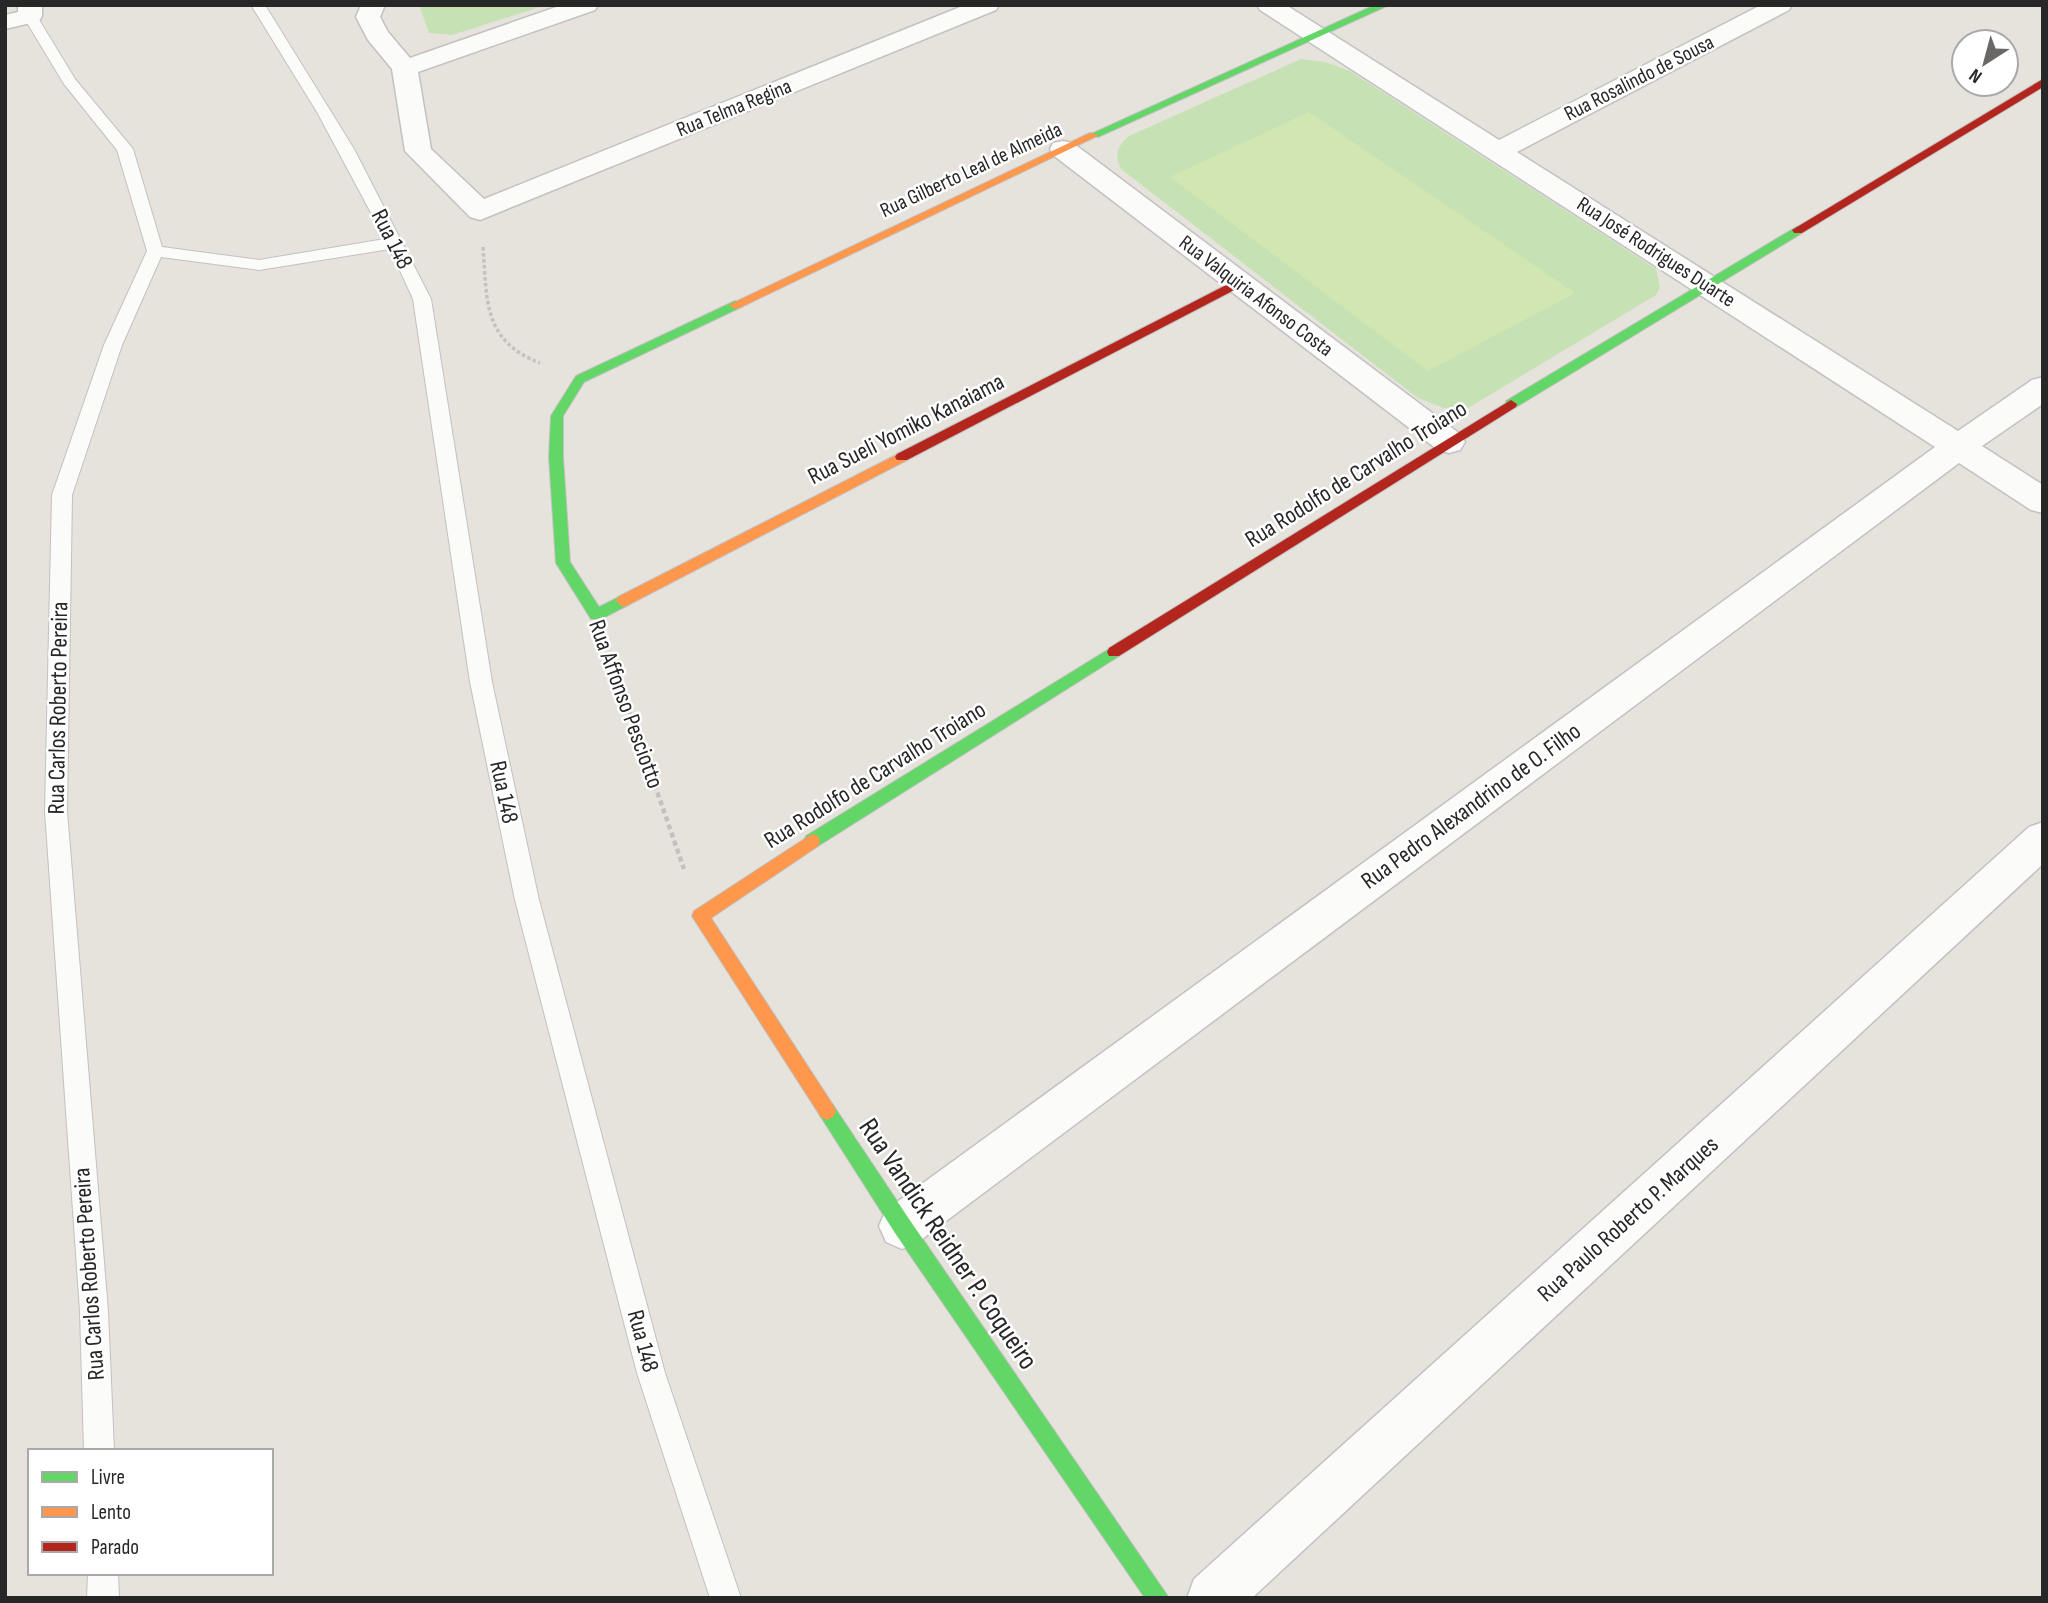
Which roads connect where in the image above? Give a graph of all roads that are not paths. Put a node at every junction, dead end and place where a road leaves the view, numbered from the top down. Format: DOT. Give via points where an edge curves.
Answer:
graph roads {
  1 [pos="258,5"];
  2 [pos="373,5"];
  3 [pos="586,5"];
  4 [pos="988,5"];
  5 [pos="1269,5"];
  6 [pos="1384,5"];
  7 [pos="1780,5"];
  8 [pos="30,11"];
  9 [pos="5,22"];
  10 [pos="1316,35"];
  11 [pos="405,68"];
  12 [pos="2043,82"];
  13 [pos="1063,149"];
  14 [pos="1498,151"];
  15 [pos="396,243"];
  16 [pos="155,251"];
  17 [pos="1238,283"];
  18 [pos="1707,285"];
  19 [pos="580,379"];
  20 [pos="2043,388"];
  21 [pos="1448,442"];
  22 [pos="1957,447"];
  23 [pos="2043,501"];
  24 [pos="596,615"];
  25 [pos="2043,839"];
  26 [pos="700,916"];
  27 [pos="902,1226"];
  28 [pos="99,1449"];
  29 [pos="103,1575"];
  30 [pos="103,1598"];
  31 [pos="726,1598"];
  32 [pos="1158,1598"];
  33 [pos="1213,1598"];
  1 -- 15 [label="lane, Rua 148" via="299,65"];
  2 -- 11 [label="street" via="368,18"];
  3 -- 11 [label="street"];
  4 -- 11 [label="street, Rua Telma Regina" via="480,211 418,151"];
  5 -- 10 [label="street, Rua José Rodrigues Duarte"];
  6 -- 10 [label="street, Rua Gilberto Leal de Almeida"];
  7 -- 14 [label="street, Rua Rosalindo de Sousa"];
  8 -- 9 [label="street"];
  8 -- 16 [label="lane" via="69,81 125,149"];
  10 -- 13 [label="street, Rua Gilberto Leal de Almeida"];
  10 -- 14 [label="street, Rua José Rodrigues Duarte"];
  12 -- 18 [label="street, Rua Rodolfo de Carvalho Troiano"];
  13 -- 17 [label="street, Rua Valquiria Afonso Costa"];
  13 -- 19 [label="street, Rua Gilberto Leal de Almeida"];
  14 -- 18 [label="street, Rua José Rodrigues Duarte"];
  15 -- 16 [label="lane" via="259,265"];
  15 -- 31 [label="lane, Rua 148" via="422,299 481,682 527,900 650,1373"];
  16 -- 28 [label="lane, Rua Carlos Roberto Pereira" via="113,345 62,495 55,811 94,1311"];
  17 -- 21 [label="street, Rua Valquiria Afonso Costa"];
  17 -- 24 [label="street, Rua Sueli Yomiko Kanaiama"];
  18 -- 21 [label="street, Rua Rodolfo de Carvalho Troiano"];
  18 -- 22 [label="street, Rua José Rodrigues Duarte"];
  19 -- 24 [label="street, Rua Affonso Pesciotto" via="557,416 563,563"];
  20 -- 22 [label="street, Rua Pedro Alexandrino de O. Filho"];
  21 -- 26 [label="street, Rua Rodolfo de Carvalho Troiano" via="802,847"];
  22 -- 23 [label="street, Rua José Rodrigues Duarte"];
  22 -- 27 [label="street, Rua Pedro Alexandrino de O. Filho"];
  25 -- 33 [label="street, Rua Paulo Roberto P. Marques"];
  26 -- 27 [label="street, Rua Vandick Reidner P. Coqueiro"];
  27 -- 32 [label="street, Rua Vandick Reidner P. Coqueiro"];
  29 -- 30 [label="lane"];
}
